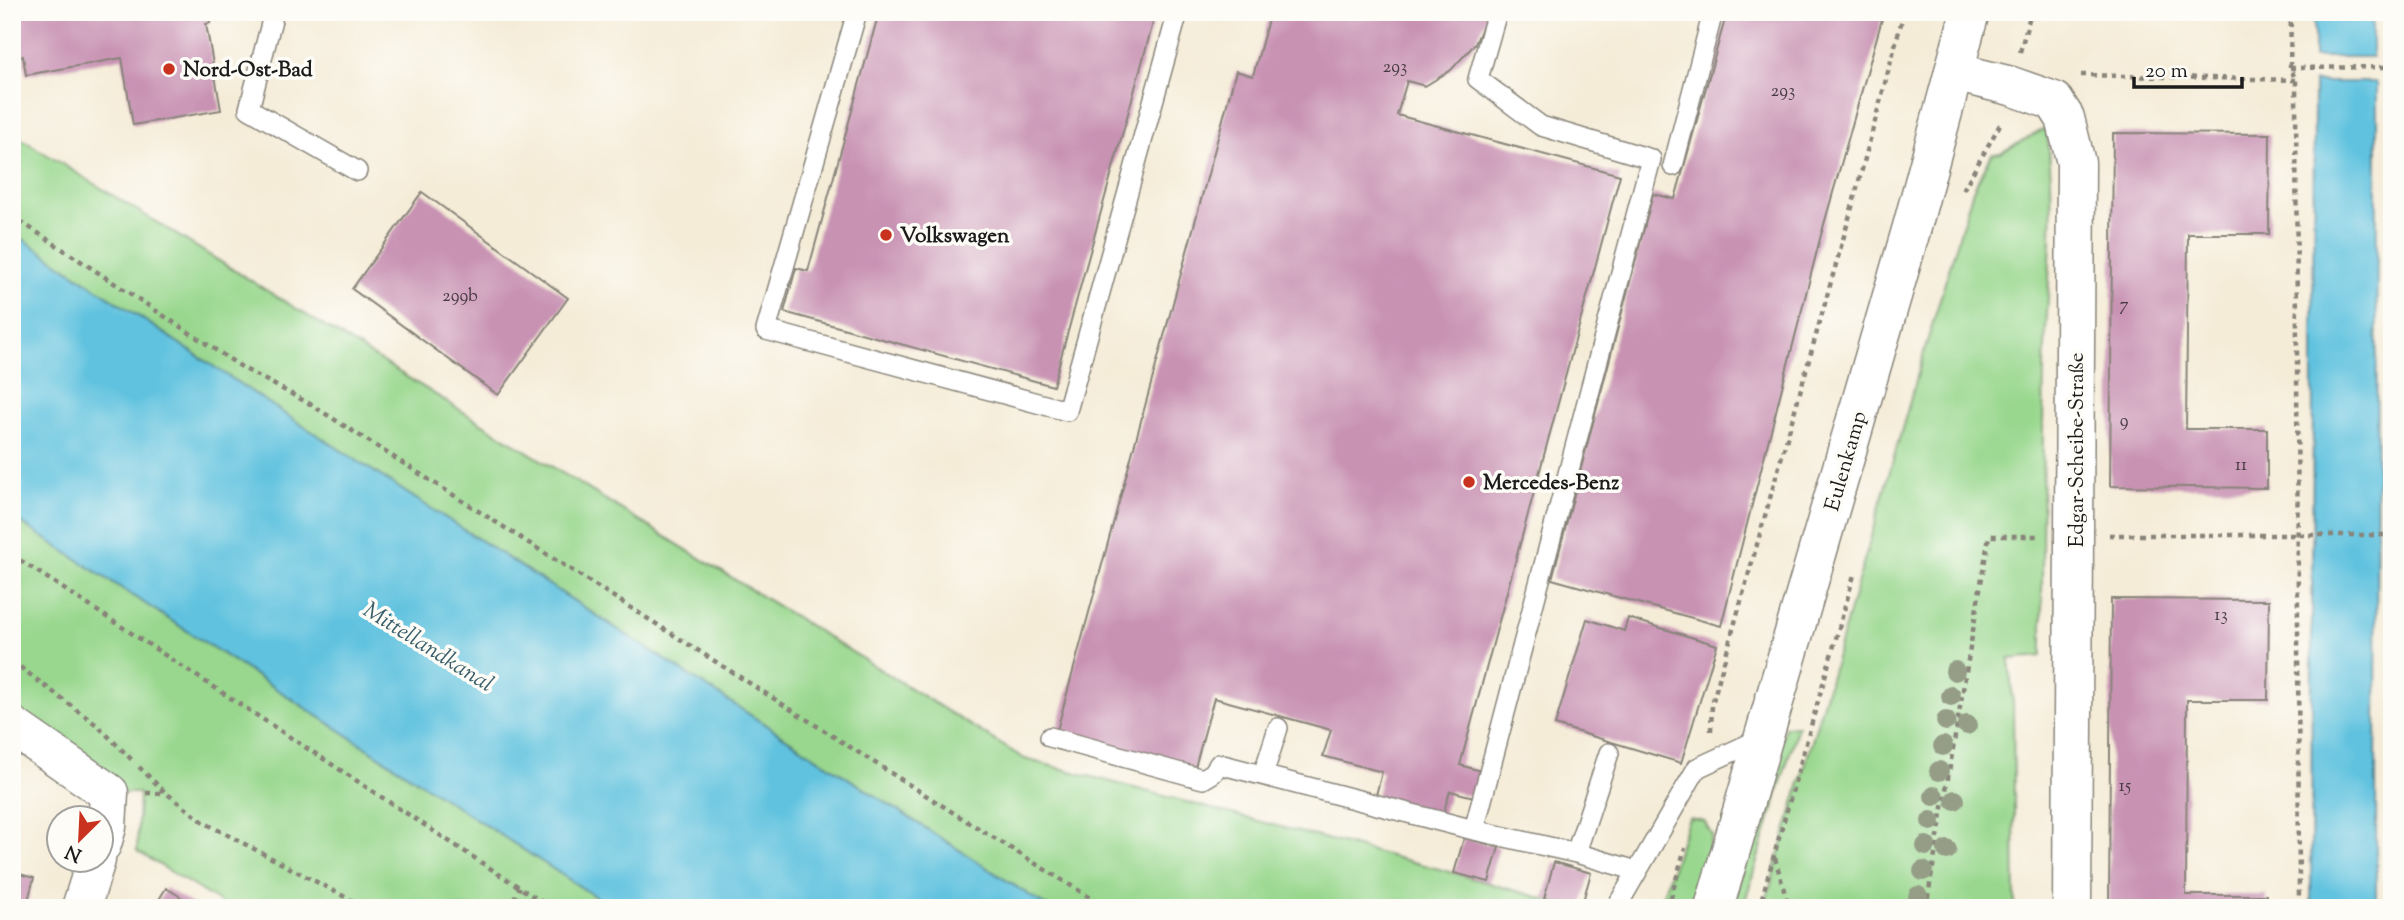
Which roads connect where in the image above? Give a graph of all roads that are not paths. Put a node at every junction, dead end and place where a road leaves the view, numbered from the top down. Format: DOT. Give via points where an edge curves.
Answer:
graph roads {
  1 [pos="274,12"];
  2 [pos="857,12"];
  3 [pos="1178,12"];
  4 [pos="1497,12"];
  5 [pos="1713,12"];
  6 [pos="1970,12"];
  7 [pos="1954,72"];
  8 [pos="1673,166"];
  9 [pos="357,171"];
  10 [pos="12,726"];
  11 [pos="1278,728"];
  12 [pos="1050,737"];
  13 [pos="1766,737"];
  14 [pos="1609,753"];
  15 [pos="1263,775"];
  16 [pos="108,804"];
  17 [pos="1474,830"];
  18 [pos="1576,853"];
  19 [pos="1637,871"];
  20 [pos="92,874"];
  21 [pos="81,908"];
  22 [pos="1616,908"];
  23 [pos="1714,908"];
  24 [pos="2073,908"];
  1 -- 9 [label="lane" via="249,109"];
  2 -- 3 [label="lane" via="766,330 1067,411"];
  4 -- 17 [label="lane" via="1478,79 1541,126 1651,159"];
  5 -- 8 [label="lane"];
  6 -- 7 [label="street, Eulenkamp"];
  7 -- 13 [label="street, Eulenkamp"];
  7 -- 24 [label="street, Edgar-Scheibe-Straße" via="2054,101 2065,118 2076,163"];
  10 -- 16 [label="street" via="109,793"];
  11 -- 15 [label="lane"];
  12 -- 15 [label="lane" via="1203,779 1219,764"];
  13 -- 19 [label="lane" via="1697,768"];
  13 -- 23 [label="street, Eulenkamp"];
  14 -- 18 [label="lane"];
  15 -- 17 [label="lane"];
  17 -- 18 [label="lane"];
  18 -- 19 [label="lane"];
  19 -- 22 [label="lane"];
  20 -- 21 [label="street"];
}
